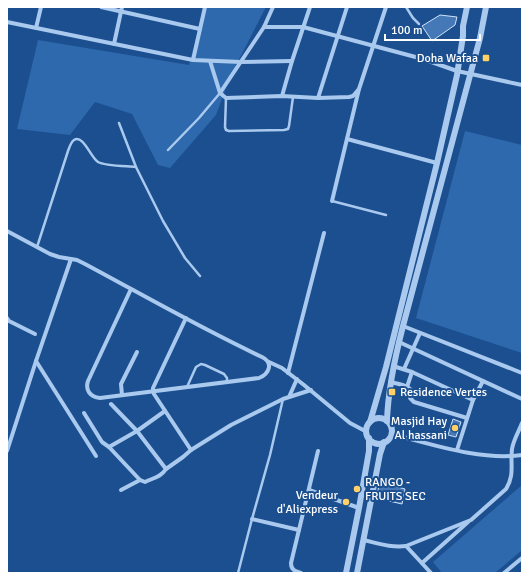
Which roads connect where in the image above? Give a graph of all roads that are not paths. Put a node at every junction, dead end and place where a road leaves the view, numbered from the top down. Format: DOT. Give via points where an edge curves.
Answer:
graph roads {
  1 [pos="41,7"];
  2 [pos="101,7"];
  3 [pos="205,7"];
  4 [pos="273,7"];
  5 [pos="310,7"];
  6 [pos="347,7"];
  7 [pos="386,7"];
  8 [pos="406,7"];
  9 [pos="467,7"];
  10 [pos="486,7"];
  11 [pos="122,9"];
  12 [pos="7,22"];
  13 [pos="419,24"];
  14 [pos="264,27"];
  15 [pos="304,27"];
  16 [pos="36,28"];
  17 [pos="200,29"];
  18 [pos="337,36"];
  19 [pos="114,44"];
  20 [pos="374,46"];
  21 [pos="192,60"];
  22 [pos="210,61"];
  23 [pos="292,61"];
  24 [pos="241,62"];
  25 [pos="457,71"];
  26 [pos="470,74"];
  27 [pos="522,85"];
  28 [pos="359,89"];
  29 [pos="220,93"];
  30 [pos="282,96"];
  31 [pos="293,97"];
  32 [pos="226,98"];
  33 [pos="318,98"];
  34 [pos="119,123"];
  35 [pos="347,139"];
  36 [pos="168,150"];
  37 [pos="437,163"];
  38 [pos="136,166"];
  39 [pos="332,201"];
  40 [pos="386,215"];
  41 [pos="7,231"];
  42 [pos="324,233"];
  43 [pos="37,247"];
  44 [pos="71,259"];
  45 [pos="200,276"];
  46 [pos="132,289"];
  47 [pos="7,318"];
  48 [pos="186,318"];
  49 [pos="403,326"];
  50 [pos="420,332"];
  51 [pos="35,334"];
  52 [pos="399,342"];
  53 [pos="413,349"];
  54 [pos="137,352"];
  55 [pos="36,361"];
  56 [pos="269,362"];
  57 [pos="393,366"];
  58 [pos="404,370"];
  59 [pos="412,372"];
  60 [pos="288,373"];
  61 [pos="522,373"];
  62 [pos="297,379"];
  63 [pos="483,381"];
  64 [pos="227,382"];
  65 [pos="390,382"];
  66 [pos="187,387"];
  67 [pos="407,387"];
  68 [pos="311,390"];
  69 [pos="153,391"];
  70 [pos="122,395"];
  71 [pos="289,397"];
  72 [pos="283,399"];
  73 [pos="522,399"];
  74 [pos="473,400"];
  75 [pos="111,404"];
  76 [pos="165,411"];
  77 [pos="84,413"];
  78 [pos="468,418"];
  79 [pos="387,421"];
  80 [pos="370,422"];
  81 [pos="522,423"];
  82 [pos="137,431"];
  83 [pos="367,432"];
  84 [pos="391,434"];
  85 [pos="369,438"];
  86 [pos="384,442"];
  87 [pos="109,447"];
  88 [pos="191,450"];
  89 [pos="456,450"];
  90 [pos="7,451"];
  91 [pos="318,451"];
  92 [pos="522,455"];
  93 [pos="96,456"];
  94 [pos="512,457"];
  95 [pos="166,469"];
  96 [pos="140,480"];
  97 [pos="121,490"];
  98 [pos="309,490"];
  99 [pos="359,508"];
  100 [pos="252,518"];
  101 [pos="471,520"];
  102 [pos="298,530"];
  103 [pos="363,540"];
  104 [pos="406,546"];
  105 [pos="522,558"];
  106 [pos="422,563"];
  107 [pos="238,573"];
  108 [pos="301,573"];
  109 [pos="346,573"];
  110 [pos="357,573"];
  111 [pos="431,573"];
  112 [pos="504,573"];
  1 -- 16 [label="street"];
  2 -- 11 [label="street"];
  3 -- 17 [label="street"];
  4 -- 14 [label="street"];
  5 -- 15 [label="street"];
  6 -- 18 [label="street"];
  7 -- 20 [label="street"];
  8 -- 13 [label="lane"];
  9 -- 25 [label="street"];
  10 -- 26 [label="street"];
  11 -- 17 [label="street"];
  11 -- 19 [label="street"];
  12 -- 16 [label="street"];
  14 -- 15 [label="street"];
  14 -- 24 [label="street"];
  15 -- 18 [label="street"];
  15 -- 23 [label="street"];
  16 -- 19 [label="street"];
  17 -- 21 [label="street"];
  18 -- 20 [label="street"];
  18 -- 33 [label="street"];
  19 -- 21 [label="street"];
  20 -- 25 [label="street"];
  20 -- 28 [label="street"];
  21 -- 22 [label="street"];
  22 -- 24 [label="street"];
  22 -- 29 [label="street"];
  23 -- 24 [label="street"];
  23 -- 30 [label="street"];
  24 -- 29 [label="street"];
  25 -- 26 [label="street"];
  25 -- 37 [label="street"];
  26 -- 27 [label="street"];
  26 -- 49 [label="street"];
  28 -- 33 [label="street" via="349,97"];
  28 -- 35 [label="street"];
  29 -- 32 [label="street"];
  29 -- 36 [label="lane"];
  30 -- 31 [label="street"];
  30 -- 32 [label="street"];
  31 -- 32 [label="lane" via="288,129 237,132 226,130 225,127"];
  31 -- 33 [label="street"];
  34 -- 38 [label="lane"];
  35 -- 37 [label="street"];
  35 -- 39 [label="street"];
  37 -- 80 [label="street"];
  38 -- 43 [label="lane" via="97,162 84,142 73,140"];
  38 -- 45 [label="lane" via="163,221 185,258"];
  39 -- 40 [label="lane"];
  41 -- 43 [label="street"];
  42 -- 60 [label="street"];
  43 -- 44 [label="street" via="55,256"];
  44 -- 46 [label="street"];
  44 -- 55 [label="street"];
  46 -- 48 [label="street"];
  46 -- 70 [label="street" via="87,384 89,393 94,397"];
  47 -- 51 [label="street"];
  48 -- 56 [label="street"];
  48 -- 69 [label="street"];
  49 -- 50 [label="street"];
  49 -- 52 [label="street"];
  50 -- 53 [label="street"];
  50 -- 61 [label="street"];
  52 -- 53 [label="street"];
  52 -- 57 [label="street"];
  53 -- 58 [label="street"];
  53 -- 63 [label="street"];
  54 -- 70 [label="street" via="121,384"];
  55 -- 90 [label="street"];
  55 -- 93 [label="street"];
  56 -- 60 [label="street"];
  56 -- 64 [label="street" via="268,369 261,377"];
  57 -- 58 [label="street"];
  57 -- 65 [label="street"];
  58 -- 59 [label="street"];
  59 -- 67 [label="street"];
  59 -- 74 [label="street"];
  60 -- 62 [label="street"];
  62 -- 68 [label="street"];
  62 -- 71 [label="street"];
  63 -- 73 [label="street"];
  63 -- 74 [label="street"];
  64 -- 66 [label="street"];
  64 -- 66 [label="lane" via="224,374 201,364 196,367"];
  65 -- 67 [label="street"];
  65 -- 79 [label="street"];
  66 -- 69 [label="street"];
  67 -- 78 [label="street" via="412,392 410,398 414,402"];
  68 -- 71 [label="street"];
  68 -- 83 [label="street" via="350,423"];
  69 -- 70 [label="street"];
  69 -- 76 [label="street"];
  71 -- 72 [label="street"];
  72 -- 88 [label="street" via="230,425"];
  72 -- 100 [label="lane"];
  74 -- 78 [label="street"];
  75 -- 82 [label="street"];
  76 -- 82 [label="street"];
  76 -- 88 [label="street"];
  77 -- 87 [label="street" via="102,442"];
  78 -- 89 [label="street"];
  79 -- 80 [label="street" via="380,418"];
  79 -- 84 [label="street" via="391,427"];
  80 -- 83 [label="street"];
  81 -- 94 [label="street" via="512,446"];
  82 -- 87 [label="street"];
  82 -- 95 [label="street"];
  83 -- 85 [label="street"];
  84 -- 86 [label="street"];
  84 -- 89 [label="street"];
  85 -- 86 [label="street" via="374,442"];
  85 -- 99 [label="street"];
  86 -- 103 [label="street"];
  87 -- 96 [label="street"];
  88 -- 95 [label="street"];
  89 -- 94 [label="street"];
  91 -- 98 [label="street"];
  92 -- 94 [label="street"];
  94 -- 101 [label="street" via="511,478 506,489"];
  95 -- 96 [label="street" via="162,474 145,482"];
  96 -- 97 [label="street"];
  98 -- 99 [label="street"];
  98 -- 102 [label="street"];
  99 -- 109 [label="street"];
  100 -- 102 [label="street"];
  100 -- 107 [label="lane"];
  101 -- 104 [label="street"];
  101 -- 106 [label="street"];
  102 -- 108 [label="street" via="291,566 295,572"];
  103 -- 104 [label="street" via="398,547"];
  103 -- 110 [label="street"];
  104 -- 106 [label="street"];
  105 -- 112 [label="street"];
  106 -- 111 [label="street"];
}
